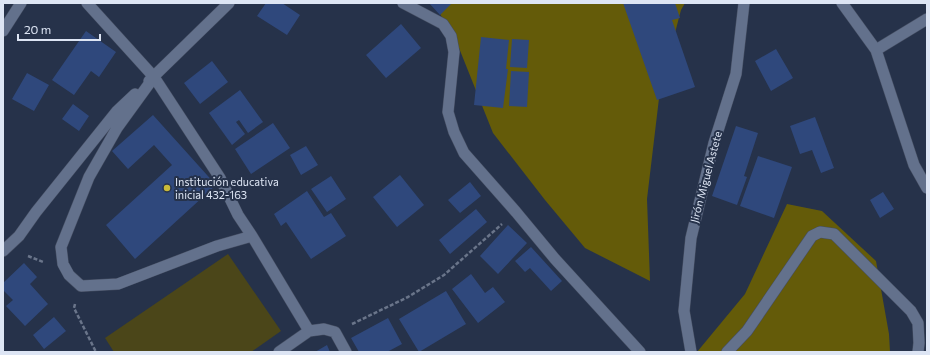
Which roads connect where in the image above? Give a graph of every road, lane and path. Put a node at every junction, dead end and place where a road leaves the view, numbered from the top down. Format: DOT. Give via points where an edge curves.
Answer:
graph roads {
  1 [pos="21,3"];
  2 [pos="87,3"];
  3 [pos="403,3"];
  4 [pos="744,3"];
  5 [pos="842,3"];
  6 [pos="227,4"];
  7 [pos="927,19"];
  8 [pos="3,31"];
  9 [pos="876,50"];
  10 [pos="154,77"];
  11 [pos="927,188"];
  12 [pos="516,212"];
  13 [pos="252,236"];
  14 [pos="12,243"];
  15 [pos="3,251"];
  16 [pos="63,264"];
  17 [pos="81,286"];
  18 [pos="309,331"];
  19 [pos="335,332"];
  20 [pos="96,352"];
  21 [pos="279,352"];
  22 [pos="346,352"];
  23 [pos="640,352"];
  24 [pos="691,352"];
  25 [pos="728,352"];
  26 [pos="918,352"];
  1 -- 8 [label="street"];
  2 -- 10 [label="street"];
  3 -- 12 [label="street" via="443,24 451,36 454,52 448,112 454,132 464,152"];
  4 -- 24 [label="street, Jirón Miguel Astete" via="736,74 714,143 691,238 684,311"];
  5 -- 9 [label="street"];
  6 -- 10 [label="street"];
  7 -- 9 [label="street"];
  9 -- 11 [label="street" via="914,166"];
  10 -- 13 [label="street" via="220,178 238,215"];
  10 -- 14 [label="street" via="117,111"];
  10 -- 16 [label="street" via="117,128 89,177 61,247"];
  12 -- 19 [label="path" via="444,275 408,297"];
  12 -- 23 [label="street"];
  13 -- 17 [label="street" via="216,246 118,284"];
  13 -- 18 [label="street"];
  14 -- 15 [label="street"];
  14 -- 16 [label="path" via="24,254 41,262"];
  16 -- 17 [label="street" via="69,275"];
  17 -- 20 [label="path" via="74,308"];
  18 -- 19 [label="street" via="324,329"];
  18 -- 21 [label="street"];
  19 -- 22 [label="street"];
  25 -- 26 [label="street" via="747,331 812,236 820,232 834,234 911,311 918,323"];
}
